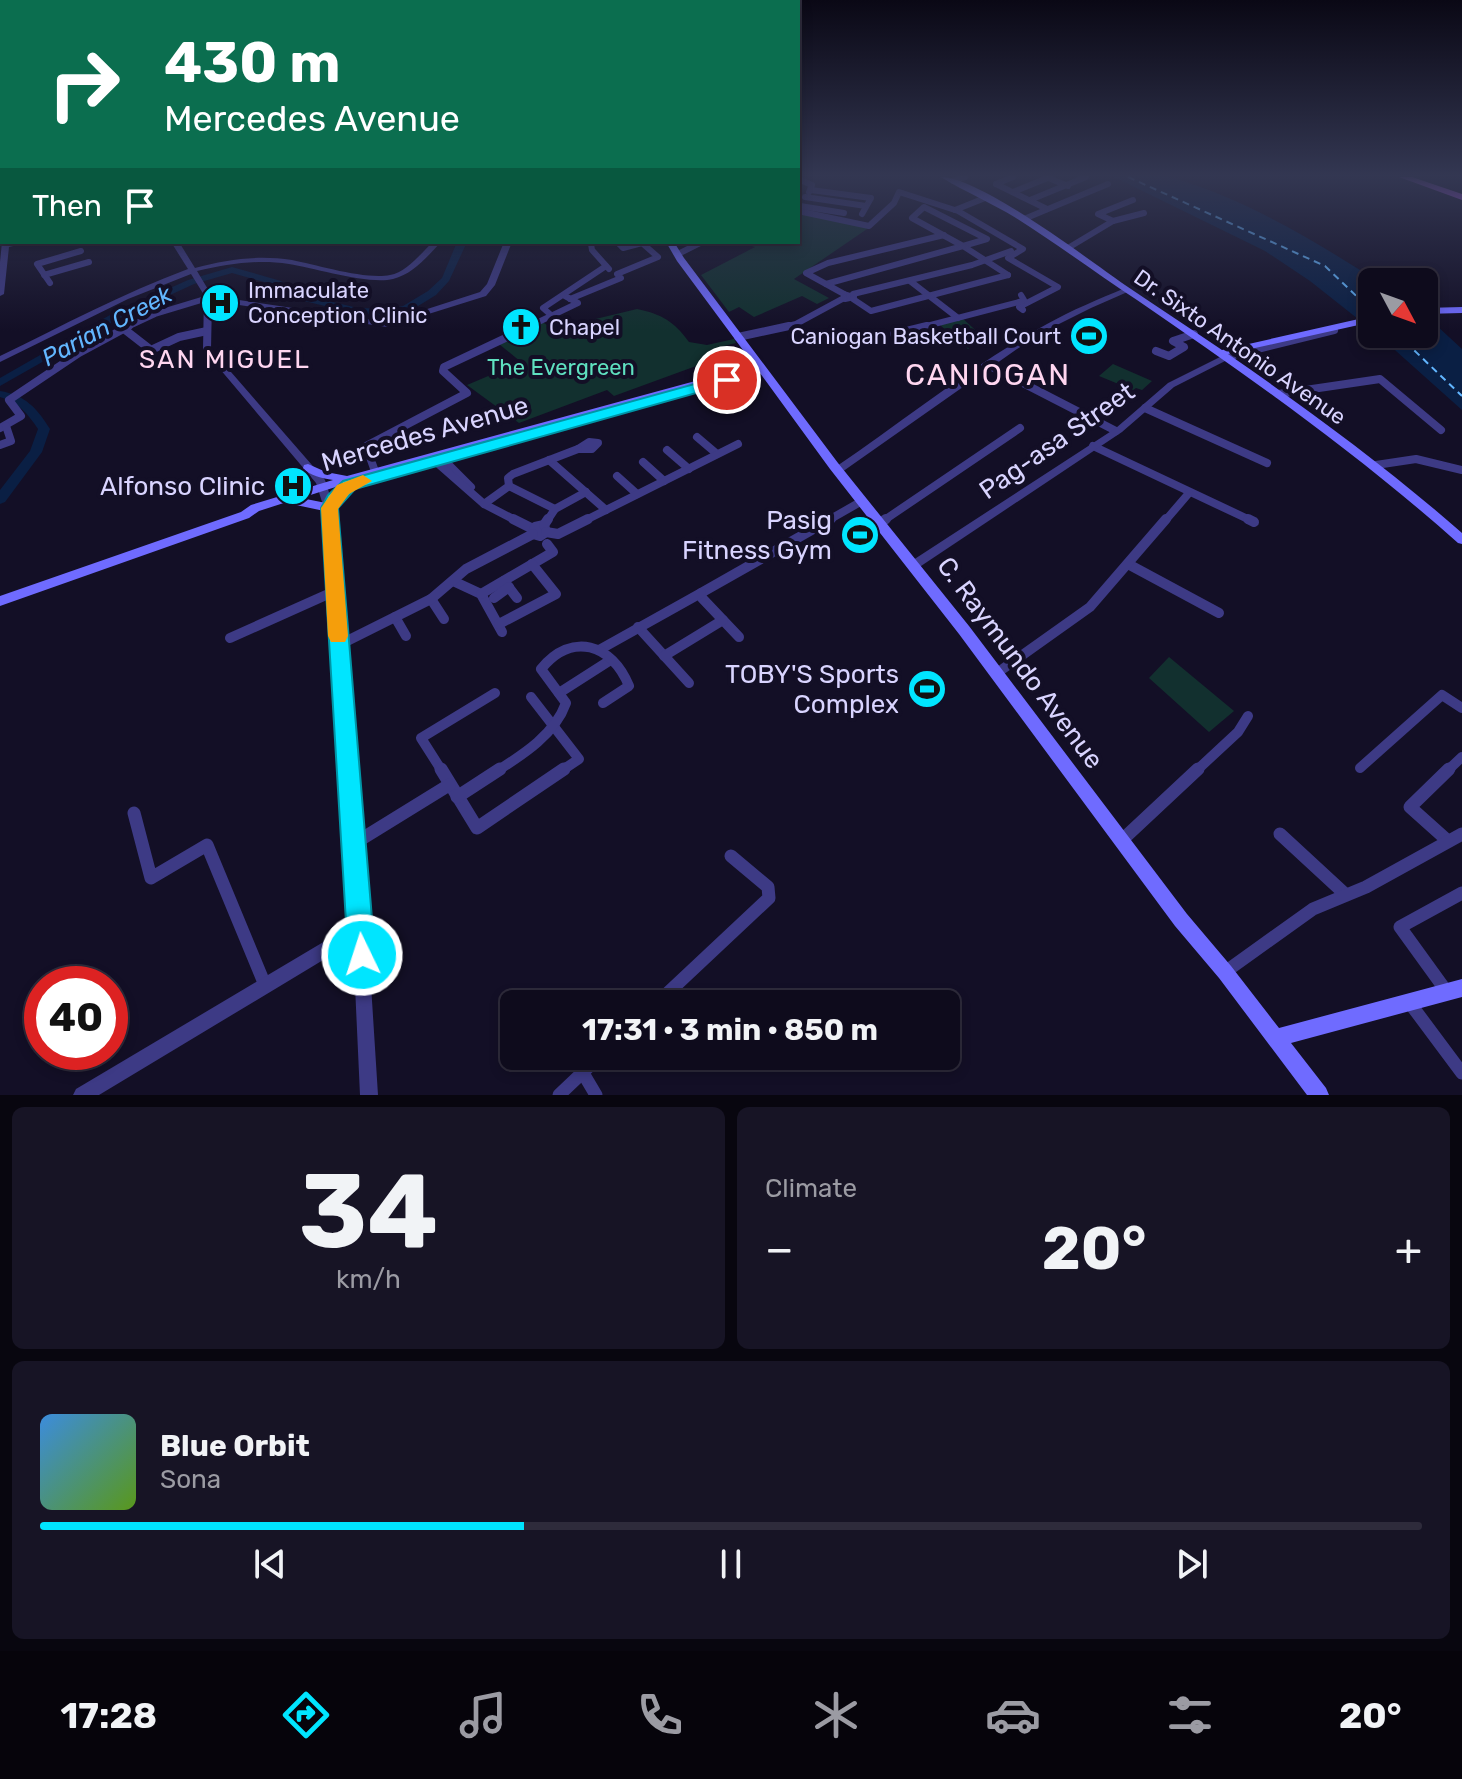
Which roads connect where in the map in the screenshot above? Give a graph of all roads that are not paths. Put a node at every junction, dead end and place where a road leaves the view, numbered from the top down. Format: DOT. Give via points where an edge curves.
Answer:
graph roads {
  1 [pos="931,228"];
  2 [pos="968,228"];
  3 [pos="987,228"];
  4 [pos="1038,228"];
  5 [pos="1101,228"];
  6 [pos="944,235"];
  7 [pos="76,244"];
  8 [pos="176,244"];
  9 [pos="435,244"];
  10 [pos="507,244"];
  11 [pos="591,244"];
  12 [pos="619,244"];
  13 [pos="638,244"];
  14 [pos="643,244"];
  15 [pos="3,245"];
  16 [pos="964,247"];
  17 [pos="1019,248"];
  18 [pos="1068,248"];
  19 [pos="676,249"];
  20 [pos="81,251"];
  21 [pos="653,252"];
  22 [pos="985,260"];
  23 [pos="606,266"];
  24 [pos="44,275"];
  25 [pos="619,276"];
  26 [pos="197,277"];
  27 [pos="910,281"];
  28 [pos="50,283"];
  29 [pos="826,284"];
  30 [pos="1047,288"];
  31 [pos="1128,290"];
  32 [pos="0,294"];
  33 [pos="844,296"];
  34 [pos="853,296"];
  35 [pos="930,296"];
  36 [pos="568,297"];
  37 [pos="208,298"];
  38 [pos="1023,310"];
  39 [pos="1438,310"];
  40 [pos="1462,310"];
  41 [pos="551,315"];
  42 [pos="955,316"];
  43 [pos="1358,323"];
  44 [pos="124,329"];
  45 [pos="207,331"];
  46 [pos="894,334"];
  47 [pos="1194,334"];
  48 [pos="740,340"];
  49 [pos="1156,351"];
  50 [pos="1224,355"];
  51 [pos="0,359"];
  52 [pos="988,365"];
  53 [pos="761,368"];
  54 [pos="1278,394"];
  55 [pos="1145,408"];
  56 [pos="3,427"];
  57 [pos="1020,428"];
  58 [pos="1441,430"];
  59 [pos="1116,431"];
  60 [pos="697,437"];
  61 [pos="738,444"];
  62 [pos="0,445"];
  63 [pos="1093,446"];
  64 [pos="578,449"];
  65 [pos="667,450"];
  66 [pos="717,454"];
  67 [pos="439,460"];
  68 [pos="549,460"];
  69 [pos="643,462"];
  70 [pos="1267,463"];
  71 [pos="1376,465"];
  72 [pos="309,469"];
  73 [pos="689,469"];
  74 [pos="838,470"];
  75 [pos="1462,470"];
  76 [pos="376,474"];
  77 [pos="617,476"];
  78 [pos="351,481"];
  79 [pos="664,481"];
  80 [pos="509,486"];
  81 [pos="324,490"];
  82 [pos="586,492"];
  83 [pos="1189,493"];
  84 [pos="637,494"];
  85 [pos="295,499"];
  86 [pos="862,501"];
  87 [pos="484,504"];
  88 [pos="329,508"];
  89 [pos="555,509"];
  90 [pos="606,510"];
  91 [pos="1254,522"];
  92 [pos="880,523"];
  93 [pos="545,529"];
  94 [pos="533,531"];
  95 [pos="1462,540"];
  96 [pos="547,544"];
  97 [pos="532,564"];
  98 [pos="1128,564"];
  99 [pos="914,565"];
  100 [pos="453,581"];
  101 [pos="506,584"];
  102 [pos="335,591"];
  103 [pos="481,594"];
  104 [pos="701,594"];
  105 [pos="494,598"];
  106 [pos="517,598"];
  107 [pos="431,599"];
  108 [pos="0,601"];
  109 [pos="1219,613"];
  110 [pos="395,617"];
  111 [pos="444,619"];
  112 [pos="723,620"];
  113 [pos="638,627"];
  114 [pos="406,636"];
  115 [pos="739,637"];
  116 [pos="230,638"];
  117 [pos="339,645"];
  118 [pos="599,650"];
  119 [pos="664,656"];
  120 [pos="609,661"];
  121 [pos="997,673"];
  122 [pos="689,683"];
  123 [pos="495,693"];
  124 [pos="559,693"];
  125 [pos="531,697"];
  126 [pos="603,703"];
  127 [pos="1462,708"];
  128 [pos="1248,716"];
  129 [pos="554,724"];
  130 [pos="1462,757"];
  131 [pos="1360,768"];
  132 [pos="449,785"];
  133 [pos="457,797"];
  134 [pos="134,813"];
  135 [pos="1280,834"];
  136 [pos="1462,834"];
  137 [pos="1121,841"];
  138 [pos="1448,841"];
  139 [pos="355,843"];
  140 [pos="731,856"];
  141 [pos="1462,893"];
  142 [pos="1345,894"];
  143 [pos="360,929"];
  144 [pos="1225,972"];
  145 [pos="265,985"];
  146 [pos="671,990"];
  147 [pos="1454,990"];
  148 [pos="1409,1002"];
  149 [pos="1275,1038"];
  150 [pos="586,1070"];
  151 [pos="583,1073"];
  152 [pos="1462,1073"];
  153 [pos="82,1095"];
  154 [pos="369,1095"];
  155 [pos="559,1095"];
  156 [pos="596,1095"];
  157 [pos="1319,1095"];
  1 -- 6 [label="street"];
  2 -- 16 [label="street" via="987,239"];
  3 -- 38 [label="street" via="1023,249 1008,258 1058,287 1019,307"];
  4 -- 18 [label="main road, Dr. Sixto Antonio Avenue"];
  5 -- 18 [label="street"];
  6 -- 16 [label="street"];
  6 -- 29 [label="street" via="806,273"];
  7 -- 20 [label="street"];
  8 -- 26 [label="street"];
  9 -- 26 [label="street" via="404,273 389,278 267,260 230,262"];
  10 -- 37 [label="street" via="483,294 387,325"];
  11 -- 23 [label="street"];
  12 -- 13 [label="street"];
  14 -- 21 [label="street"];
  15 -- 32 [label="street"];
  16 -- 22 [label="street"];
  16 -- 29 [label="street"];
  17 -- 22 [label="street"];
  18 -- 31 [label="main road, Dr. Sixto Antonio Avenue"];
  19 -- 21 [label="street"];
  19 -- 48 [label="main road, C. Raymundo Avenue"];
  20 -- 24 [label="street" via="37,264"];
  20 -- 24 [label="street" via="91,265"];
  21 -- 25 [label="street" via="657,259"];
  22 -- 27 [label="street"];
  22 -- 35 [label="street" via="1008,275"];
  23 -- 25 [label="street"];
  23 -- 36 [label="street"];
  24 -- 28 [label="street"];
  25 -- 36 [label="street"];
  26 -- 37 [label="street"];
  26 -- 51 [label="street"];
  27 -- 34 [label="street"];
  27 -- 35 [label="street"];
  29 -- 33 [label="street"];
  30 -- 42 [label="street" via="1021,295 1024,300 1019,302"];
  31 -- 47 [label="main road, Dr. Sixto Antonio Avenue"];
  31 -- 52 [label="street" via="1062,318"];
  33 -- 34 [label="street"];
  33 -- 48 [label="street" via="802,319"];
  34 -- 35 [label="street" via="871,311"];
  35 -- 42 [label="street"];
  36 -- 41 [label="street" via="543,308"];
  36 -- 41 [label="street" via="578,303"];
  37 -- 44 [label="street"];
  37 -- 45 [label="street"];
  39 -- 40 [label="main road"];
  41 -- 76 [label="street" via="444,367 467,394 366,446"];
  42 -- 46 [label="street"];
  43 -- 50 [label="main road"];
  44 -- 45 [label="street" via="151,350"];
  44 -- 56 [label="street" via="9,400 21,413"];
  45 -- 72 [label="street" via="207,349"];
  47 -- 49 [label="street" via="1173,341 1184,347 1169,356"];
  47 -- 50 [label="main road, Dr. Sixto Antonio Avenue"];
  48 -- 53 [label="main road, C. Raymundo Avenue"];
  50 -- 54 [label="main road, Dr. Sixto Antonio Avenue"];
  50 -- 55 [label="street, Pag-asa Street" via="1171,385"];
  52 -- 59 [label="street"];
  52 -- 74 [label="street"];
  53 -- 67 [label="main road, Mercedes Avenue"];
  53 -- 74 [label="main road, C. Raymundo Avenue"];
  53 -- 76 [label="main road, Mercedes Avenue"];
  54 -- 58 [label="street" via="1381,379"];
  54 -- 71 [label="main road, Dr. Sixto Antonio Avenue"];
  55 -- 59 [label="street, Pag-asa Street"];
  55 -- 70 [label="street"];
  56 -- 62 [label="street" via="11,441"];
  57 -- 92 [label="street"];
  59 -- 63 [label="street, Pag-asa Street"];
  60 -- 66 [label="street"];
  61 -- 66 [label="street"];
  63 -- 83 [label="street"];
  63 -- 99 [label="street, Pag-asa Street"];
  64 -- 68 [label="street"];
  65 -- 73 [label="street"];
  66 -- 73 [label="street"];
  67 -- 76 [label="main road, Mercedes Avenue"];
  67 -- 87 [label="street"];
  68 -- 80 [label="street" via="513,474"];
  68 -- 82 [label="street"];
  69 -- 79 [label="street"];
  71 -- 75 [label="street" via="1416,459"];
  71 -- 95 [label="main road, Dr. Sixto Antonio Avenue"];
  72 -- 78 [label="main road"];
  72 -- 81 [label="street"];
  72 -- 85 [label="main road" via="306,486"];
  73 -- 79 [label="street"];
  74 -- 86 [label="main road, C. Raymundo Avenue"];
  76 -- 78 [label="main road, Mercedes Avenue"];
  77 -- 84 [label="street"];
  78 -- 81 [label="main road, Mercedes Avenue"];
  78 -- 88 [label="main road"];
  79 -- 84 [label="street"];
  80 -- 87 [label="street"];
  80 -- 89 [label="street"];
  81 -- 85 [label="main road, Mercedes Avenue"];
  81 -- 88 [label="street"];
  82 -- 89 [label="street"];
  82 -- 90 [label="street"];
  83 -- 91 [label="street"];
  83 -- 98 [label="street"];
  84 -- 90 [label="street"];
  85 -- 88 [label="main road"];
  85 -- 108 [label="main road, Mercedes Avenue"];
  86 -- 92 [label="main road, C. Raymundo Avenue"];
  86 -- 104 [label="street"];
  87 -- 94 [label="street"];
  88 -- 102 [label="street"];
  89 -- 93 [label="street"];
  90 -- 93 [label="street" via="558,534"];
  92 -- 99 [label="main road, C. Raymundo Avenue"];
  93 -- 94 [label="street"];
  94 -- 100 [label="street"];
  96 -- 97 [label="street" via="553,552"];
  97 -- 101 [label="street"];
  97 -- 103 [label="street" via="556,594 500,628"];
  98 -- 109 [label="street"];
  98 -- 121 [label="street" via="1090,607"];
  99 -- 121 [label="main road, C. Raymundo Avenue"];
  100 -- 103 [label="street"];
  100 -- 107 [label="street"];
  101 -- 103 [label="street"];
  101 -- 105 [label="street"];
  101 -- 106 [label="street"];
  102 -- 116 [label="street"];
  102 -- 117 [label="street"];
  104 -- 112 [label="street"];
  104 -- 113 [label="street"];
  107 -- 110 [label="street"];
  107 -- 111 [label="street"];
  110 -- 114 [label="street"];
  110 -- 117 [label="street"];
  112 -- 115 [label="street"];
  112 -- 119 [label="street"];
  113 -- 118 [label="street"];
  113 -- 119 [label="street"];
  117 -- 139 [label="street"];
  118 -- 120 [label="street"];
  118 -- 124 [label="street" via="578,642 546,662 541,669"];
  119 -- 122 [label="street"];
  120 -- 124 [label="street"];
  120 -- 126 [label="street" via="629,686"];
  121 -- 137 [label="main road, C. Raymundo Avenue"];
  123 -- 132 [label="street" via="422,737"];
  124 -- 129 [label="street" via="566,706"];
  125 -- 129 [label="street"];
  127 -- 131 [label="street" via="1442,695"];
  128 -- 137 [label="street" via="1238,732"];
  129 -- 133 [label="street" via="545,737"];
  129 -- 133 [label="street" via="577,762 477,828"];
  130 -- 138 [label="street" via="1410,807"];
  132 -- 133 [label="street"];
  132 -- 139 [label="street"];
  134 -- 145 [label="street" via="151,878 207,845"];
  135 -- 142 [label="street"];
  136 -- 138 [label="street"];
  137 -- 144 [label="main road, C. Raymundo Avenue"];
  138 -- 142 [label="street"];
  139 -- 143 [label="street"];
  140 -- 146 [label="street" via="768,887 769,898"];
  141 -- 147 [label="street" via="1400,927"];
  142 -- 144 [label="street" via="1313,909"];
  143 -- 145 [label="street"];
  143 -- 154 [label="street"];
  144 -- 149 [label="main road, C. Raymundo Avenue"];
  145 -- 153 [label="street"];
  147 -- 148 [label="main road"];
  148 -- 149 [label="main road"];
  148 -- 152 [label="street"];
  149 -- 157 [label="main road, C. Raymundo Avenue"];
  150 -- 151 [label="street"];
  151 -- 155 [label="street"];
  151 -- 156 [label="street"];
}
